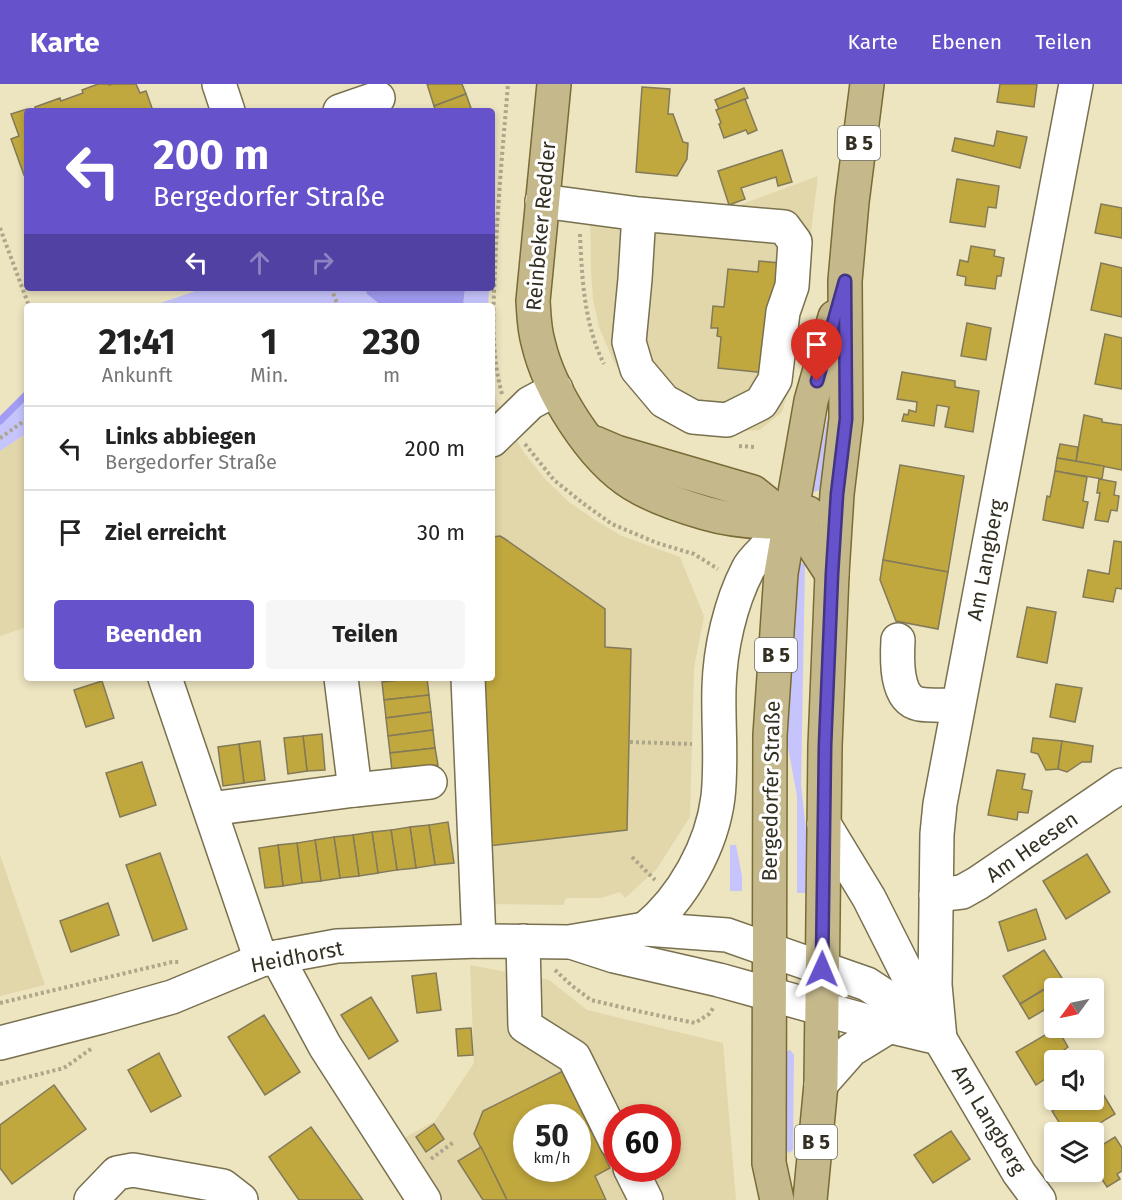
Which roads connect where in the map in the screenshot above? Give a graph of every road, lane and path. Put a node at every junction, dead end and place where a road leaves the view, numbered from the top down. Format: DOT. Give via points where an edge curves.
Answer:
graph roads {
  1 [pos="219,84"];
  2 [pos="554,84"];
  3 [pos="867,84"];
  4 [pos="1076,84"];
  5 [pos="378,98"];
  6 [pos="227,108"];
  7 [pos="349,108"];
  8 [pos="542,201"];
  9 [pos="639,214"];
  10 [pos="0,228"];
  11 [pos="845,281"];
  12 [pos="28,303"];
  13 [pos="556,389"];
  14 [pos="24,421"];
  15 [pos="495,437"];
  16 [pos="0,438"];
  17 [pos="837,494"];
  18 [pos="789,521"];
  19 [pos="832,574"];
  20 [pos="898,640"];
  21 [pos="166,681"];
  22 [pos="341,681"];
  23 [pos="468,681"];
  24 [pos="958,705"];
  25 [pos="630,742"];
  26 [pos="720,745"];
  27 [pos="430,782"];
  28 [pos="1122,784"];
  29 [pos="355,790"];
  30 [pos="210,809"];
  31 [pos="824,824"];
  32 [pos="632,857"];
  33 [pos="647,872"];
  34 [pos="936,896"];
  35 [pos="645,929"];
  36 [pos="480,941"];
  37 [pos="523,941"];
  38 [pos="569,942"];
  39 [pos="770,951"];
  40 [pos="269,959"];
  41 [pos="183,962"];
  42 [pos="822,969"];
  43 [pos="719,980"];
  44 [pos="769,993"];
  45 [pos="0,1003"];
  46 [pos="822,1008"];
  47 [pos="890,1026"];
  48 [pos="940,1039"];
  49 [pos="0,1043"];
  50 [pos="821,1084"];
  51 [pos="603,1116"];
  52 [pos="637,1182"];
  53 [pos="91,1200"];
  54 [pos="242,1200"];
  55 [pos="424,1200"];
  56 [pos="646,1200"];
  57 [pos="777,1200"];
  58 [pos="810,1200"];
  59 [pos="1039,1200"];
  1 -- 6 [label="street"];
  2 -- 8 [label="main road, Reinbeker Redder"];
  3 -- 11 [label="main road, Bergedorfer Straße / B 5"];
  4 -- 24 [label="street, Am Langberg"];
  5 -- 7 [label="street"];
  8 -- 9 [label="street"];
  8 -- 13 [label="main road, Reinbeker Redder" via="534,323 544,363"];
  9 -- 9 [label="street" via="629,342 637,369 664,401 693,417 727,420 761,403 776,380 783,312 792,286 795,242 784,227"];
  10 -- 12 [label="path"];
  11 -- 17 [label="main road, Bergedorfer Straße / B 5" via="846,419"];
  11 -- 18 [label="main road, Bergedorfer Straße / B 5" via="811,401"];
  13 -- 15 [label="street" via="530,403"];
  13 -- 18 [label="main road, Reinbeker Redder" via="569,414 595,443 753,492"];
  14 -- 16 [label="path"];
  17 -- 18 [label="main road" via="810,513"];
  17 -- 19 [label="main road, Bergedorfer Straße / B 5"];
  18 -- 19 [label="main road, Reinbeker Redder" via="811,542"];
  18 -- 26 [label="street" via="749,566 736,595 726,631 719,685"];
  18 -- 39 [label="main road, Bergedorfer Straße / B 5" via="781,573 770,735"];
  19 -- 31 [label="main road, Bergedorfer Straße / B 5"];
  20 -- 24 [label="street" via="896,660 902,691 916,704"];
  21 -- 30 [label="street"];
  22 -- 29 [label="street"];
  23 -- 36 [label="street"];
  24 -- 34 [label="street, Am Langberg" via="940,804"];
  25 -- 26 [label="path"];
  26 -- 35 [label="street" via="718,797 705,847 677,897"];
  27 -- 29 [label="street"];
  28 -- 34 [label="street, Am Heesen" via="978,883 962,892"];
  29 -- 30 [label="street"];
  30 -- 40 [label="street"];
  31 -- 42 [label="main road, Bergedorfer Straße / B 5"];
  31 -- 48 [label="street" via="869,898"];
  32 -- 33 [label="path"];
  34 -- 48 [label="street, Am Langberg" via="935,985"];
  35 -- 38 [label="street, Heidhorst"];
  35 -- 39 [label="street, Heidhorst" via="727,936"];
  36 -- 37 [label="street, Heidhorst"];
  36 -- 40 [label="street, Heidhorst" via="337,946"];
  37 -- 38 [label="street, Heidhorst"];
  37 -- 43 [label="path" via="591,1000 695,1023 714,1008"];
  37 -- 51 [label="street" via="525,1026 574,1057"];
  38 -- 43 [label="street, Heidhorst" via="614,957"];
  39 -- 42 [label="street, Heidhorst"];
  39 -- 44 [label="main road, Bergedorfer Straße / B 5"];
  40 -- 49 [label="street, Heidhorst" via="172,997"];
  40 -- 55 [label="street"];
  41 -- 45 [label="path"];
  42 -- 46 [label="main road, Bergedorfer Straße / B 5"];
  42 -- 48 [label="street, Am Langberg" via="867,984"];
  43 -- 44 [label="street, Heidhorst"];
  44 -- 46 [label="street"];
  44 -- 57 [label="main road, Bergedorfer Straße / B 5" via="769,1163"];
  46 -- 47 [label="street"];
  46 -- 50 [label="main road, Bergedorfer Straße / B 5"];
  47 -- 48 [label="street"];
  47 -- 50 [label="street" via="851,1050"];
  48 -- 59 [label="street, Am Langberg"];
  50 -- 58 [label="main road, Bergedorfer Straße / B 5"];
  52 -- 56 [label="street"];
  53 -- 54 [label="street" via="117,1173 134,1170 223,1186"];
}
